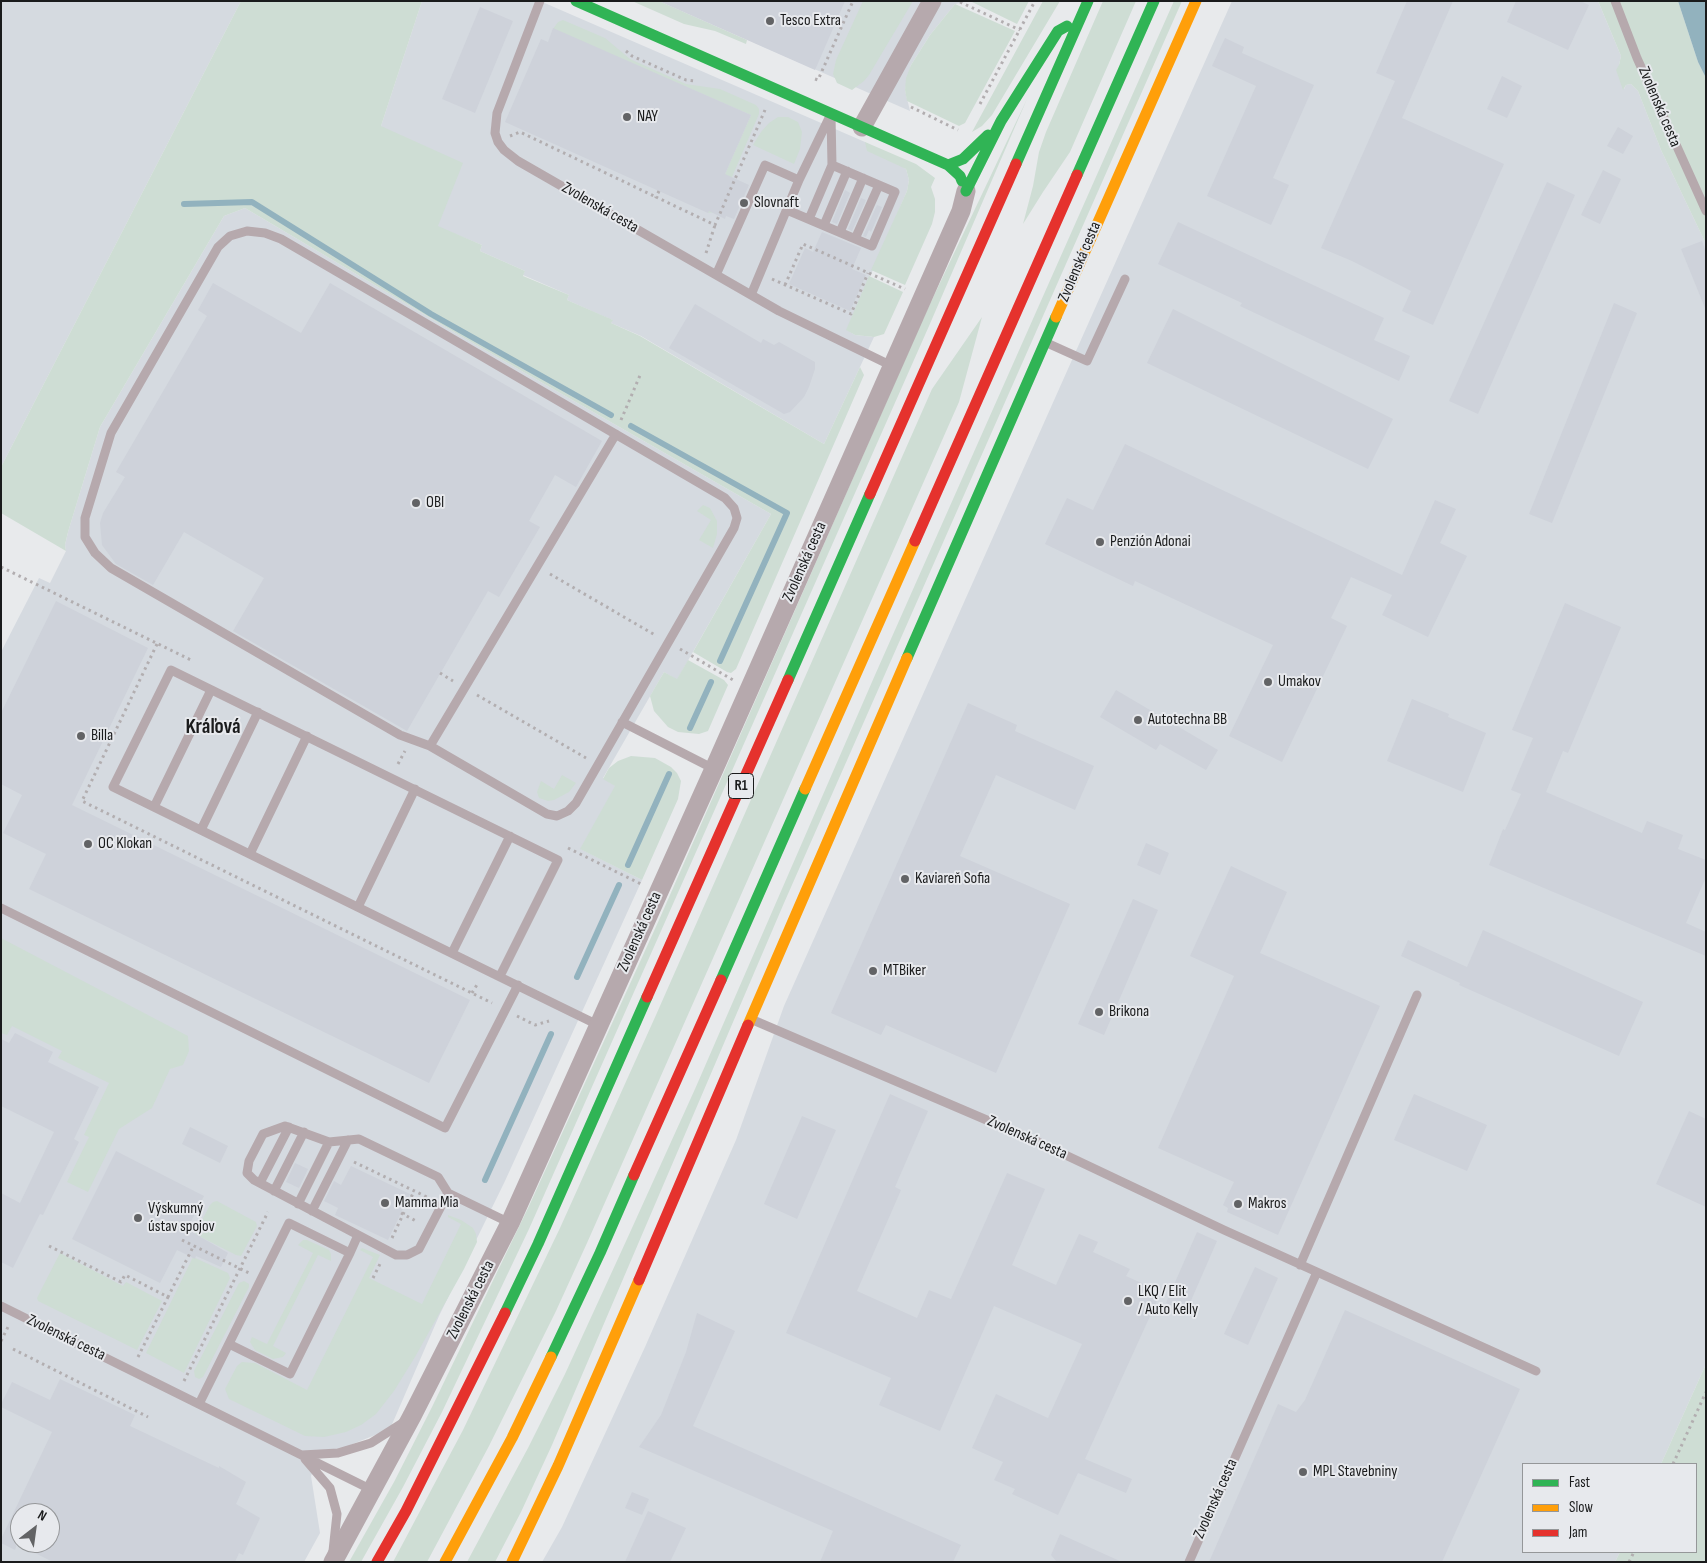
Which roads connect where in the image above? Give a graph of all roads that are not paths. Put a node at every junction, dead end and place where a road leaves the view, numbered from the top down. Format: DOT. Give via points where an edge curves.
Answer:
graph roads {
  1 [pos="540,1"];
  2 [pos="576,1"];
  3 [pos="932,1"];
  4 [pos="1088,1"];
  5 [pos="1154,1"];
  6 [pos="1196,1"];
  7 [pos="1615,1"];
  8 [pos="1081,17"];
  9 [pos="831,113"];
  10 [pos="1001,121"];
  11 [pos="862,127"];
  12 [pos="832,165"];
  13 [pos="948,165"];
  14 [pos="847,171"];
  15 [pos="863,178"];
  16 [pos="799,180"];
  17 [pos="879,185"];
  18 [pos="966,191"];
  19 [pos="787,210"];
  20 [pos="1706,211"];
  21 [pos="809,219"];
  22 [pos="824,226"];
  23 [pos="840,232"];
  24 [pos="855,239"];
  25 [pos="716,275"];
  26 [pos="1125,279"];
  27 [pos="751,295"];
  28 [pos="1046,342"];
  29 [pos="892,366"];
  30 [pos="616,434"];
  31 [pos="211,690"];
  32 [pos="258,712"];
  33 [pos="622,722"];
  34 [pos="307,736"];
  35 [pos="430,746"];
  36 [pos="714,769"];
  37 [pos="415,789"];
  38 [pos="154,807"];
  39 [pos="201,830"];
  40 [pos="510,836"];
  41 [pos="250,854"];
  42 [pos="358,907"];
  43 [pos="1,908"];
  44 [pos="452,953"];
  45 [pos="500,976"];
  46 [pos="518,985"];
  47 [pos="1417,994"];
  48 [pos="750,1019"];
  49 [pos="598,1024"];
  50 [pos="289,1127"];
  51 [pos="304,1132"];
  52 [pos="348,1140"];
  53 [pos="329,1142"];
  54 [pos="260,1183"];
  55 [pos="274,1191"];
  56 [pos="448,1193"];
  57 [pos="298,1204"];
  58 [pos="312,1211"];
  59 [pos="510,1223"];
  60 [pos="358,1235"];
  61 [pos="350,1253"];
  62 [pos="1300,1264"];
  63 [pos="1317,1272"];
  64 [pos="1,1306"];
  65 [pos="229,1344"];
  66 [pos="1536,1371"];
  67 [pos="198,1404"];
  68 [pos="412,1416"];
  69 [pos="302,1455"];
  70 [pos="372,1490"];
  71 [pos="332,1562"];
  72 [pos="377,1562"];
  73 [pos="445,1562"];
  74 [pos="512,1562"];
  75 [pos="1189,1562"];
  1 -- 25 [label="lane, Zvolenská cesta" via="497,113 498,142 518,161"];
  2 -- 9 [label="main road"];
  3 -- 11 [label="street"];
  4 -- 8 [label="main road, R1"];
  5 -- 73 [label="main road" via="600,1253 512,1438"];
  6 -- 28 [label="main road, Zvolenská cesta"];
  7 -- 20 [label="lane, Zvolenská cesta"];
  8 -- 10 [label="main road" via="1058,31"];
  8 -- 72 [label="main road, R1" via="538,1244 494,1339"];
  9 -- 11 [label="main road"];
  9 -- 12 [label="lane"];
  9 -- 16 [label="lane"];
  10 -- 13 [label="main road" via="963,159"];
  10 -- 18 [label="main road"];
  11 -- 13 [label="main road"];
  12 -- 14 [label="lane"];
  12 -- 21 [label="lane"];
  13 -- 18 [label="main road" via="960,176"];
  14 -- 15 [label="lane"];
  14 -- 22 [label="lane"];
  15 -- 17 [label="lane"];
  15 -- 23 [label="lane"];
  16 -- 19 [label="lane"];
  16 -- 25 [label="lane" via="765,165"];
  17 -- 24 [label="lane"];
  17 -- 24 [label="lane" via="895,192 876,237 872,246"];
  18 -- 29 [label="street, Zvolenská cesta" via="961,211"];
  19 -- 21 [label="lane"];
  19 -- 27 [label="lane"];
  21 -- 22 [label="lane"];
  22 -- 23 [label="lane"];
  23 -- 24 [label="lane"];
  25 -- 27 [label="lane, Zvolenská cesta"];
  26 -- 28 [label="lane" via="1087,361"];
  27 -- 29 [label="lane, Zvolenská cesta"];
  28 -- 48 [label="main road, Zvolenská cesta"];
  29 -- 36 [label="street, Zvolenská cesta"];
  30 -- 33 [label="lane" via="725,498 734,508 737,518"];
  30 -- 35 [label="lane"];
  30 -- 35 [label="lane" via="281,240 265,233 247,231 230,236 218,246 111,433 85,518 85,537 111,568 374,721"];
  31 -- 32 [label="lane"];
  31 -- 38 [label="lane"];
  31 -- 38 [label="lane" via="170,670 113,787"];
  32 -- 34 [label="lane"];
  32 -- 39 [label="lane"];
  33 -- 35 [label="lane" via="576,803 558,816 547,814"];
  33 -- 36 [label="lane"];
  34 -- 37 [label="lane"];
  34 -- 41 [label="lane"];
  36 -- 49 [label="street, Zvolenská cesta"];
  37 -- 40 [label="lane"];
  37 -- 42 [label="lane"];
  38 -- 39 [label="lane"];
  39 -- 41 [label="lane"];
  40 -- 44 [label="lane"];
  40 -- 45 [label="lane" via="558,860"];
  41 -- 42 [label="lane"];
  42 -- 44 [label="lane"];
  43 -- 46 [label="lane" via="445,1128"];
  44 -- 45 [label="lane"];
  45 -- 46 [label="lane"];
  46 -- 49 [label="lane"];
  47 -- 62 [label="lane"];
  48 -- 62 [label="lane, Zvolenská cesta" via="1038,1142"];
  48 -- 74 [label="main road, Zvolenská cesta" via="582,1412"];
  49 -- 59 [label="street, Zvolenská cesta"];
  50 -- 51 [label="lane"];
  50 -- 54 [label="lane"];
  50 -- 54 [label="lane" via="263,1134 249,1161 248,1173"];
  51 -- 53 [label="lane"];
  51 -- 55 [label="lane"];
  52 -- 53 [label="lane"];
  52 -- 56 [label="lane" via="359,1139 438,1177"];
  52 -- 58 [label="lane"];
  53 -- 57 [label="lane"];
  54 -- 55 [label="lane"];
  55 -- 57 [label="lane"];
  56 -- 59 [label="lane"];
  56 -- 60 [label="lane" via="419,1249 407,1255 396,1255"];
  57 -- 58 [label="lane"];
  58 -- 60 [label="lane"];
  59 -- 68 [label="street, Zvolenská cesta"];
  60 -- 61 [label="lane"];
  61 -- 65 [label="lane" via="290,1374"];
  61 -- 65 [label="lane" via="289,1222"];
  62 -- 63 [label="lane, Zvolenská cesta"];
  63 -- 66 [label="lane, Zvolenská cesta"];
  63 -- 75 [label="lane, Zvolenská cesta"];
  64 -- 67 [label="lane, Zvolenská cesta"];
  65 -- 67 [label="lane"];
  67 -- 69 [label="lane, Zvolenská cesta"];
  68 -- 69 [label="lane" via="371,1443 338,1453"];
  68 -- 70 [label="street, Zvolenská cesta"];
  69 -- 70 [label="lane, Zvolenská cesta"];
  69 -- 71 [label="lane" via="330,1488 338,1514"];
  70 -- 71 [label="street, Zvolenská cesta"];
}
